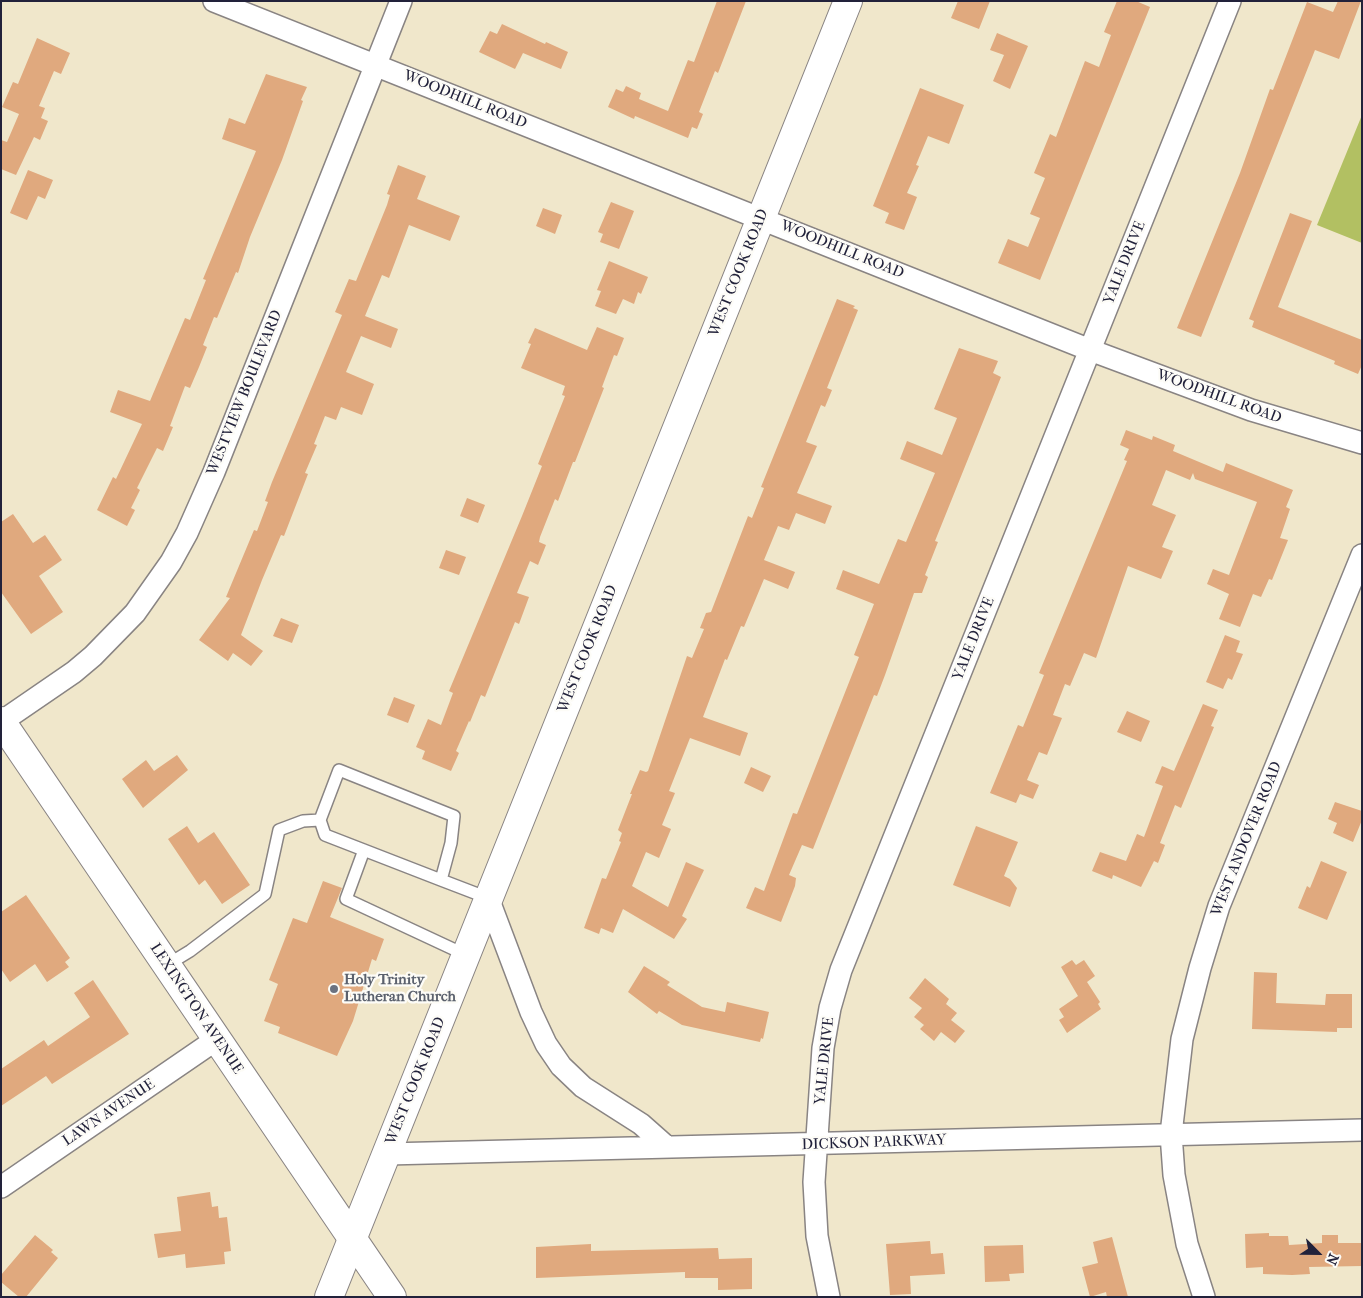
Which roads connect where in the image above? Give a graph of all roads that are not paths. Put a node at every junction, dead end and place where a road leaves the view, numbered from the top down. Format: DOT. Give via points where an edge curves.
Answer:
graph roads {
  1 [pos="214,1"];
  2 [pos="401,1"];
  3 [pos="848,1"];
  4 [pos="1230,1"];
  5 [pos="375,64"];
  6 [pos="762,218"];
  7 [pos="1090,350"];
  8 [pos="1362,443"];
  9 [pos="1362,555"];
  10 [pos="2,722"];
  11 [pos="320,820"];
  12 [pos="364,850"];
  13 [pos="441,880"];
  14 [pos="488,898"];
  15 [pos="466,956"];
  16 [pos="167,965"];
  17 [pos="217,1039"];
  18 [pos="1362,1130"];
  19 [pos="1171,1134"];
  20 [pos="818,1144"];
  21 [pos="667,1147"];
  22 [pos="386,1154"];
  23 [pos="1,1187"];
  24 [pos="352,1240"];
  25 [pos="330,1297"];
  26 [pos="392,1297"];
  27 [pos="829,1297"];
  28 [pos="1204,1297"];
  1 -- 5 [label="street, WOODHILL ROAD"];
  2 -- 5 [label="street, WESTVIEW BOULEVARD"];
  3 -- 6 [label="main road, WEST COOK ROAD"];
  4 -- 7 [label="street, YALE DRIVE"];
  5 -- 6 [label="street, WOODHILL ROAD"];
  5 -- 10 [label="street, WESTVIEW BOULEVARD" via="214,472 171,562 135,613 93,656"];
  6 -- 7 [label="street, WOODHILL ROAD"];
  6 -- 14 [label="main road, WEST COOK ROAD"];
  7 -- 8 [label="street, WOODHILL ROAD" via="1251,410"];
  7 -- 20 [label="street, YALE DRIVE" via="841,970 823,1048"];
  9 -- 19 [label="street, WEST ANDOVER ROAD" via="1219,906 1182,1039"];
  10 -- 16 [label="main road, LEXINGTON AVENUE"];
  11 -- 12 [label="lane" via="325,835"];
  11 -- 13 [label="lane" via="339,770 454,816"];
  11 -- 16 [label="lane" via="303,821 279,830 265,894"];
  12 -- 13 [label="lane"];
  12 -- 15 [label="lane" via="346,899"];
  13 -- 14 [label="lane"];
  14 -- 15 [label="main road, WEST COOK ROAD"];
  14 -- 21 [label="street" via="546,1044 583,1087 641,1124"];
  15 -- 22 [label="main road, WEST COOK ROAD"];
  16 -- 17 [label="main road, LEXINGTON AVENUE"];
  17 -- 23 [label="street, LAWN AVENUE"];
  17 -- 24 [label="main road, LEXINGTON AVENUE"];
  18 -- 19 [label="street, DICKSON PARKWAY"];
  19 -- 20 [label="street, DICKSON PARKWAY"];
  19 -- 28 [label="street, WEST ANDOVER ROAD" via="1174,1175 1187,1244"];
  20 -- 21 [label="street, DICKSON PARKWAY"];
  20 -- 27 [label="street, YALE DRIVE" via="814,1182 817,1236"];
  21 -- 22 [label="street, DICKSON PARKWAY"];
  22 -- 24 [label="main road, WEST COOK ROAD"];
  24 -- 25 [label="main road, WEST COOK ROAD"];
  24 -- 26 [label="main road, LEXINGTON AVENUE"];
}
